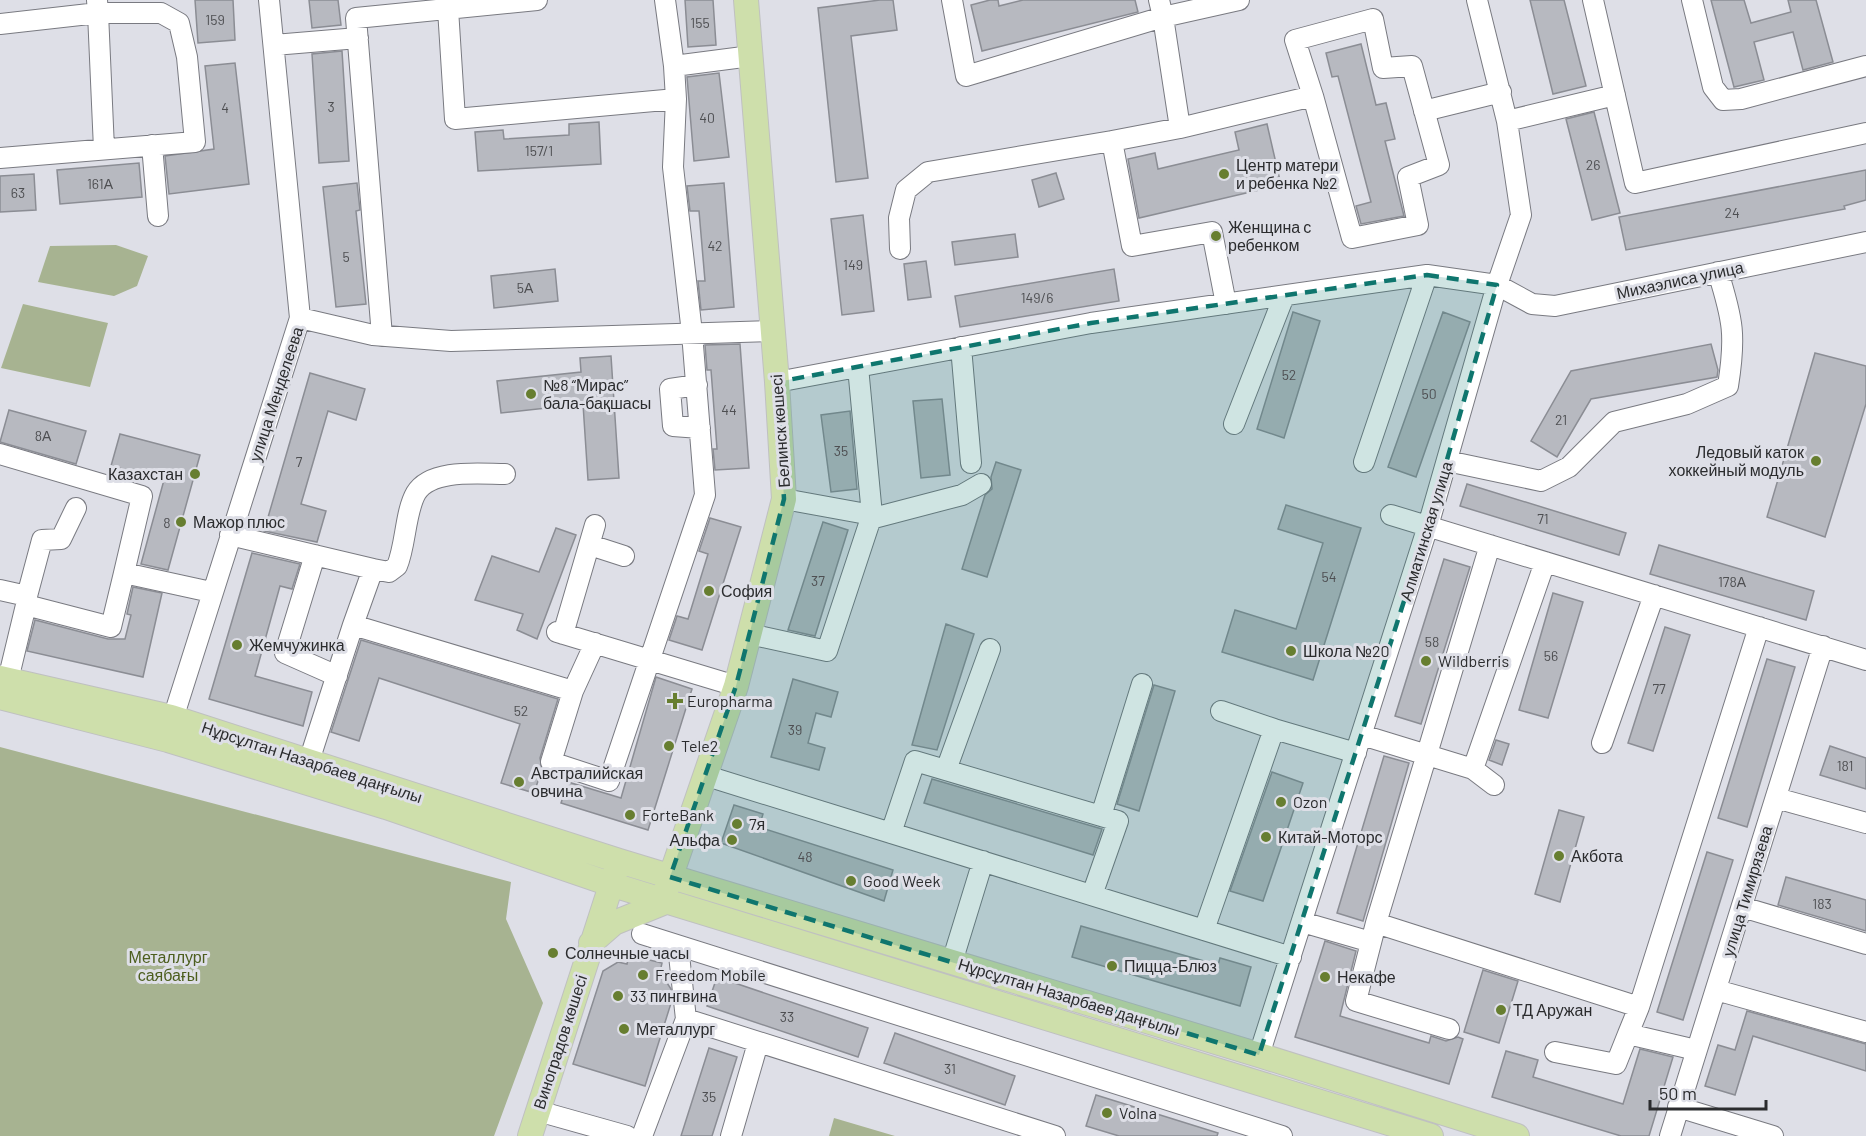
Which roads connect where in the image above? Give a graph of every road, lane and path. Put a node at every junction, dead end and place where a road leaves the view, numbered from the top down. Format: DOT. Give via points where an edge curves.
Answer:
graph roads {
  1 [pos="269,0"];
  2 [pos="537,0"];
  3 [pos="665,0"];
  4 [pos="746,0"];
  5 [pos="952,0"];
  6 [pos="1239,0"];
  7 [pos="1477,0"];
  8 [pos="1593,0"];
  9 [pos="1692,0"];
  10 [pos="97,7"];
  11 [pos="448,9"];
  12 [pos="1161,9"];
  13 [pos="0,24"];
  14 [pos="358,38"];
  15 [pos="274,45"];
  16 [pos="751,56"];
  17 [pos="674,66"];
  18 [pos="1866,66"];
  19 [pos="1501,92"];
  20 [pos="1313,96"];
  21 [pos="1615,96"];
  22 [pos="676,99"];
  23 [pos="1424,111"];
  24 [pos="1507,121"];
  25 [pos="1180,128"];
  26 [pos="1866,133"];
  27 [pos="1112,141"];
  28 [pos="152,145"];
  29 [pos="104,149"];
  30 [pos="0,158"];
  31 [pos="158,216"];
  32 [pos="1866,242"];
  33 [pos="900,249"];
  34 [pos="1718,272"];
  35 [pos="1427,275"];
  36 [pos="1497,285"];
  37 [pos="1284,296"];
  38 [pos="1226,304"];
  39 [pos="300,318"];
  40 [pos="771,331"];
  41 [pos="692,333"];
  42 [pos="382,336"];
  43 [pos="961,347"];
  44 [pos="858,367"];
  45 [pos="777,382"];
  46 [pos="696,384"];
  47 [pos="1234,424"];
  48 [pos="700,428"];
  49 [pos="0,454"];
  50 [pos="1447,461"];
  51 [pos="1364,462"];
  52 [pos="971,463"];
  53 [pos="505,474"];
  54 [pos="981,484"];
  55 [pos="784,499"];
  56 [pos="76,508"];
  57 [pos="1390,515"];
  58 [pos="871,517"];
  59 [pos="596,525"];
  60 [pos="1428,526"];
  61 [pos="230,535"];
  62 [pos="590,545"];
  63 [pos="1490,545"];
  64 [pos="315,555"];
  65 [pos="624,556"];
  66 [pos="1545,562"];
  67 [pos="373,569"];
  68 [pos="124,573"];
  69 [pos="0,590"];
  70 [pos="211,592"];
  71 [pos="1654,595"];
  72 [pos="27,600"];
  73 [pos="353,625"];
  74 [pos="1759,627"];
  75 [pos="749,634"];
  76 [pos="595,643"];
  77 [pos="1829,648"];
  78 [pos="990,649"];
  79 [pos="650,660"];
  80 [pos="1866,660"];
  81 [pos="336,676"];
  82 [pos="1142,684"];
  83 [pos="3,685"];
  84 [pos="736,686"];
  85 [pos="573,691"];
  86 [pos="1221,711"];
  87 [pos="170,729"];
  88 [pos="1274,729"];
  89 [pos="1602,743"];
  90 [pos="1359,744"];
  91 [pos="1426,755"];
  92 [pos="309,761"];
  93 [pos="1473,769"];
  94 [pos="946,771"];
  95 [pos="707,776"];
  96 [pos="1494,785"];
  97 [pos="1776,798"];
  98 [pos="1101,816"];
  99 [pos="1866,823"];
  100 [pos="891,833"];
  101 [pos="619,861"];
  102 [pos="983,861"];
  103 [pos="670,877"];
  104 [pos="610,884"];
  105 [pos="1092,895"];
  106 [pos="665,901"];
  107 [pos="1742,907"];
  108 [pos="1302,922"];
  109 [pos="1204,930"];
  110 [pos="642,933"];
  111 [pos="1373,933"];
  112 [pos="591,943"];
  113 [pos="1866,944"];
  114 [pos="678,946"];
  115 [pos="1291,957"];
  116 [pos="952,962"];
  117 [pos="1716,990"];
  118 [pos="1639,1007"];
  119 [pos="686,1019"];
  120 [pos="1449,1029"];
  121 [pos="1866,1032"];
  122 [pos="1628,1034"];
  123 [pos="758,1043"];
  124 [pos="1696,1050"];
  125 [pos="1555,1052"];
  126 [pos="1259,1055"];
  127 [pos="1252,1081"];
  128 [pos="1678,1107"];
  129 [pos="538,1111"];
  130 [pos="1002,1128"];
  131 [pos="620,1135"];
  132 [pos="530,1136"];
  133 [pos="642,1136"];
  134 [pos="730,1136"];
  135 [pos="1055,1136"];
  136 [pos="1282,1136"];
  137 [pos="1431,1136"];
  138 [pos="1517,1136"];
  139 [pos="1670,1136"];
  140 [pos="1773,1136"];
  1 -- 15 [label="street, улица Менделеева"];
  2 -- 11 [label="street"];
  3 -- 17 [label="street"];
  4 -- 16 [label="main road, Белинск көшесі"];
  5 -- 12 [label="street" via="966,76"];
  6 -- 12 [label="street"];
  7 -- 19 [label="street, Алматинская улица"];
  8 -- 21 [label="street"];
  9 -- 18 [label="street" via="1713,87 1723,100 1741,99"];
  10 -- 13 [label="street"];
  10 -- 28 [label="street" via="161,13 179,22 188,57 195,142"];
  10 -- 29 [label="street"];
  11 -- 14 [label="street" via="356,18"];
  11 -- 22 [label="street" via="455,119"];
  12 -- 25 [label="street"];
  14 -- 15 [label="street"];
  14 -- 42 [label="street"];
  15 -- 39 [label="street, улица Менделеева"];
  16 -- 17 [label="street"];
  16 -- 40 [label="main road, Белинск көшесі"];
  17 -- 22 [label="street"];
  19 -- 23 [label="street"];
  19 -- 24 [label="street, Алматинская улица"];
  20 -- 23 [label="street" via="1295,40 1372,19 1383,68 1412,66"];
  20 -- 23 [label="street" via="1352,238 1418,225 1408,177 1439,165"];
  20 -- 25 [label="street"];
  21 -- 24 [label="street"];
  21 -- 26 [label="street" via="1635,183"];
  22 -- 41 [label="street" via="673,167"];
  24 -- 36 [label="street, Алматинская улица" via="1521,215"];
  25 -- 27 [label="street"];
  27 -- 33 [label="street" via="928,172 906,190 899,218"];
  27 -- 38 [label="street" via="1132,246 1212,232"];
  28 -- 29 [label="street"];
  28 -- 31 [label="street"];
  29 -- 30 [label="street"];
  32 -- 34 [label="street, Михаэлиса улица"];
  34 -- 36 [label="street, Михаэлиса улица" via="1555,306 1532,304"];
  34 -- 50 [label="street" via="1732,318 1734,348 1728,386 1687,404 1614,422 1569,467 1541,481"];
  35 -- 36 [label="street"];
  35 -- 37 [label="street"];
  35 -- 51 [label="street"];
  36 -- 50 [label="street, Алматинская улица"];
  37 -- 38 [label="street"];
  37 -- 47 [label="street"];
  38 -- 43 [label="street"];
  39 -- 42 [label="street"];
  39 -- 61 [label="street, улица Менделеева"];
  40 -- 41 [label="street"];
  40 -- 45 [label="main road, Белинск көшесі"];
  41 -- 42 [label="street" via="451,341"];
  41 -- 46 [label="street"];
  43 -- 44 [label="street"];
  43 -- 52 [label="street"];
  44 -- 45 [label="street"];
  44 -- 58 [label="street"];
  45 -- 55 [label="main road, Белинск көшесі"];
  46 -- 48 [label="street"];
  46 -- 48 [label="street" via="670,389 673,426"];
  48 -- 79 [label="street" via="705,495"];
  49 -- 68 [label="street" via="142,496"];
  50 -- 60 [label="street, Алматинская улица"];
  53 -- 67 [label="street" via="450,474 428,483 416,492 397,566 389,572"];
  54 -- 58 [label="street" via="962,495"];
  55 -- 58 [label="street"];
  55 -- 75 [label="main road, Белинск көшесі"];
  56 -- 72 [label="street" via="61,539 42,540"];
  57 -- 60 [label="street"];
  58 -- 75 [label="street" via="826,651"];
  59 -- 62 [label="street"];
  60 -- 63 [label="street"];
  60 -- 90 [label="street, Алматинская улица"];
  61 -- 64 [label="street"];
  61 -- 70 [label="street, улица Менделеева"];
  62 -- 65 [label="street"];
  62 -- 76 [label="street" via="560,633"];
  63 -- 66 [label="street"];
  63 -- 91 [label="street"];
  64 -- 67 [label="street"];
  64 -- 81 [label="street" via="285,653"];
  66 -- 71 [label="street"];
  66 -- 93 [label="street"];
  67 -- 73 [label="street"];
  68 -- 70 [label="street"];
  68 -- 72 [label="street" via="111,627"];
  69 -- 72 [label="street"];
  70 -- 87 [label="street, улица Менделеева"];
  71 -- 74 [label="street"];
  71 -- 89 [label="street"];
  72 -- 83 [label="street"];
  73 -- 81 [label="street"];
  73 -- 85 [label="street"];
  74 -- 77 [label="street"];
  74 -- 118 [label="street"];
  75 -- 84 [label="main road, Белинск көшесі"];
  76 -- 79 [label="street"];
  76 -- 85 [label="street"];
  77 -- 80 [label="street"];
  77 -- 97 [label="street, улица Тимирязева"];
  78 -- 94 [label="street"];
  79 -- 84 [label="street"];
  79 -- 85 [label="street" via="609,781 551,762"];
  81 -- 92 [label="street"];
  82 -- 98 [label="street"];
  83 -- 87 [label="main road, Нұрсұлтан Назарбаев даңғылы"];
  84 -- 95 [label="main road, Белинск көшесі"];
  86 -- 88 [label="street"];
  87 -- 92 [label="main road, Нұрсұлтан Назарбаев даңғылы"];
  87 -- 104 [label="main road, Нұрсұлтан Назарбаев даңғылы"];
  88 -- 90 [label="street"];
  88 -- 109 [label="street"];
  90 -- 91 [label="street"];
  90 -- 108 [label="street, Алматинская улица"];
  91 -- 93 [label="street"];
  91 -- 111 [label="street"];
  92 -- 101 [label="main road, Нұрсұлтан Назарбаев даңғылы"];
  93 -- 96 [label="street"];
  94 -- 98 [label="street"];
  94 -- 100 [label="street" via="915,761"];
  95 -- 100 [label="street"];
  95 -- 103 [label="main road, Белинск көшесі"];
  97 -- 99 [label="street"];
  97 -- 107 [label="street, улица Тимирязева"];
  98 -- 105 [label="street" via="1118,821"];
  100 -- 102 [label="street"];
  101 -- 103 [label="main road, Нұрсұлтан Назарбаев даңғылы"];
  101 -- 104 [label="main road"];
  102 -- 105 [label="street"];
  102 -- 116 [label="street"];
  103 -- 106 [label="main road, Белинск көшесі"];
  103 -- 116 [label="main road, Нұрсұлтан Назарбаев даңғылы"];
  104 -- 106 [label="main road, Нұрсұлтан Назарбаев даңғылы"];
  104 -- 112 [label="main road, Виноградов көшесі"];
  105 -- 109 [label="street"];
  106 -- 112 [label="main road" via="614,922"];
  106 -- 127 [label="main road, Нұрсұлтан Назарбаев даңғылы"];
  107 -- 113 [label="street"];
  107 -- 117 [label="street, улица Тимирязева"];
  108 -- 111 [label="street"];
  108 -- 115 [label="street, Алматинская улица"];
  109 -- 115 [label="street"];
  110 -- 114 [label="street"];
  111 -- 118 [label="street"];
  111 -- 120 [label="street" via="1356,1000"];
  112 -- 129 [label="main road, Виноградов көшесі"];
  114 -- 119 [label="street"];
  114 -- 136 [label="street"];
  115 -- 126 [label="street, Алматинская улица"];
  116 -- 126 [label="main road, Нұрсұлтан Назарбаев даңғылы"];
  117 -- 121 [label="street"];
  117 -- 124 [label="street, улица Тимирязева"];
  118 -- 122 [label="street"];
  119 -- 123 [label="street"];
  119 -- 133 [label="street"];
  122 -- 124 [label="street"];
  122 -- 125 [label="street" via="1616,1064"];
  123 -- 130 [label="street"];
  123 -- 134 [label="street"];
  124 -- 128 [label="street, улица Тимирязева"];
  126 -- 127 [label="main road"];
  126 -- 138 [label="main road, Нұрсұлтан Назарбаев даңғылы"];
  127 -- 137 [label="main road, Нұрсұлтан Назарбаев даңғылы"];
  128 -- 139 [label="street, улица Тимирязева"];
  128 -- 140 [label="street"];
  129 -- 131 [label="street"];
  129 -- 132 [label="main road, Виноградов көшесі"];
  130 -- 135 [label="street"];
}
